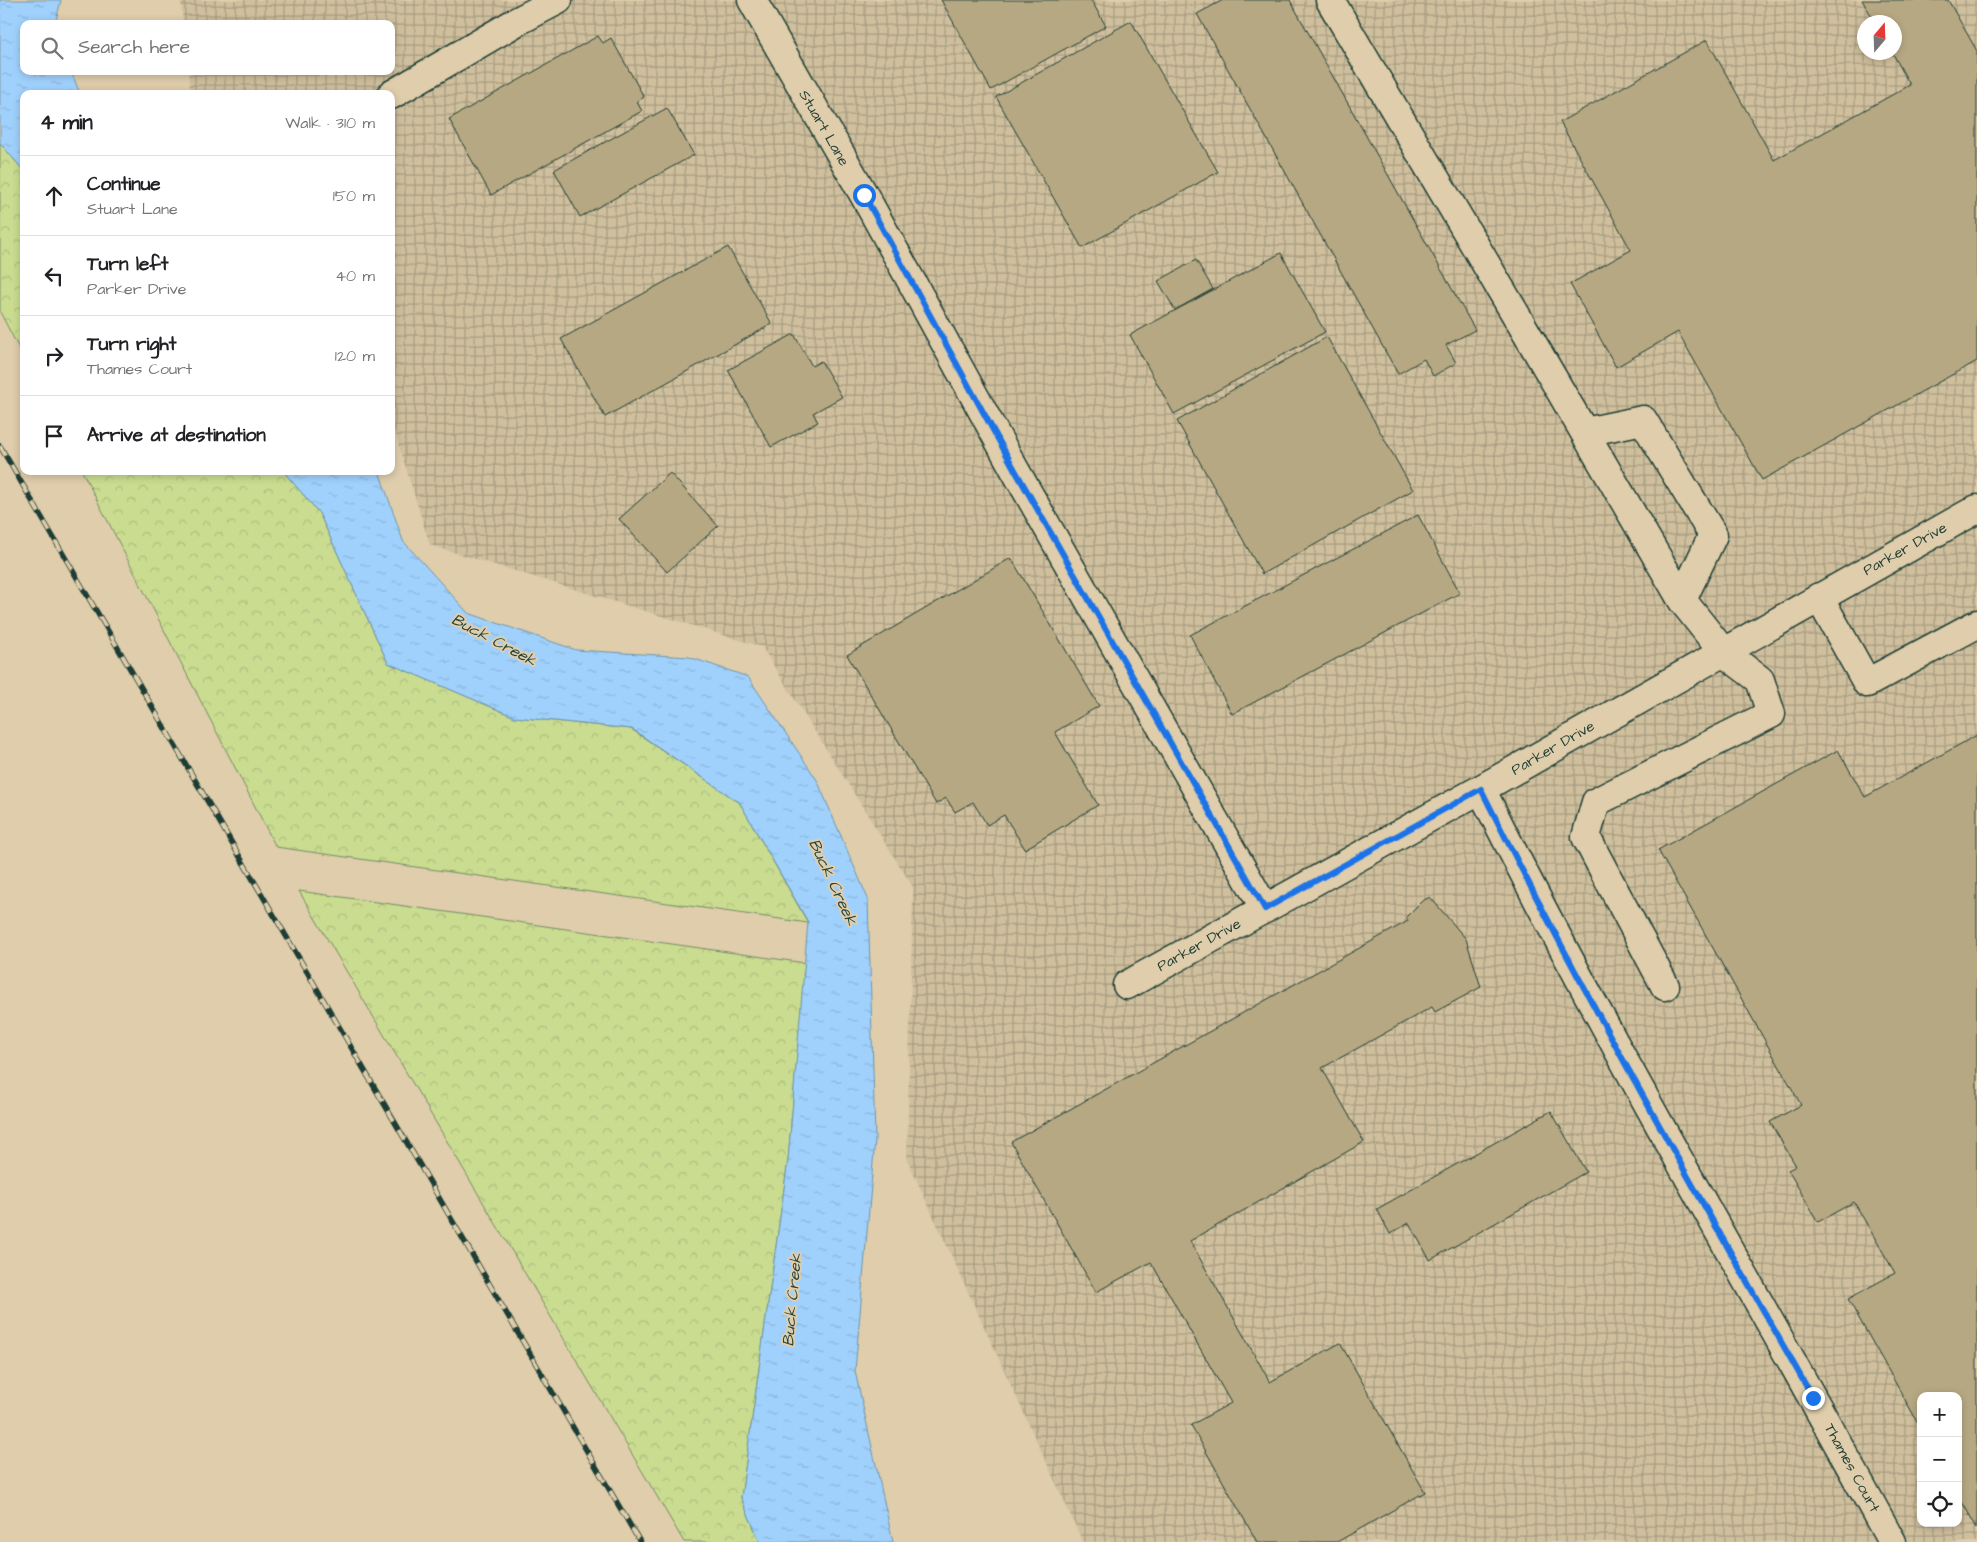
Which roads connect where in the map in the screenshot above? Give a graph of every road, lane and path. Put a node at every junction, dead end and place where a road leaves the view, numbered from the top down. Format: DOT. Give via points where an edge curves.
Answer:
graph roads {
  1 [pos="558,0"];
  2 [pos="752,0"];
  3 [pos="1330,0"];
  4 [pos="395,93"];
  5 [pos="1585,432"];
  6 [pos="1977,509"];
  7 [pos="1819,597"];
  8 [pos="1682,600"];
  9 [pos="1977,624"];
  10 [pos="1723,652"];
  11 [pos="1481,789"];
  12 [pos="1265,909"];
  13 [pos="1127,985"];
  14 [pos="1665,986"];
  15 [pos="1892,1542"];
  1 -- 4 [label="street"];
  2 -- 12 [label="street, Stuart Lane"];
  3 -- 5 [label="street"];
  5 -- 8 [label="street"];
  5 -- 8 [label="street" via="1643,420 1713,535"];
  6 -- 7 [label="street, Parker Drive"];
  7 -- 9 [label="street" via="1867,683"];
  7 -- 10 [label="street, Parker Drive"];
  8 -- 10 [label="street"];
  10 -- 11 [label="street, Parker Drive"];
  10 -- 14 [label="street" via="1760,680 1771,714 1596,802 1586,838"];
  11 -- 12 [label="street, Parker Drive"];
  11 -- 15 [label="street, Thames Court" via="1697,1194"];
  12 -- 13 [label="street, Parker Drive"];
}
